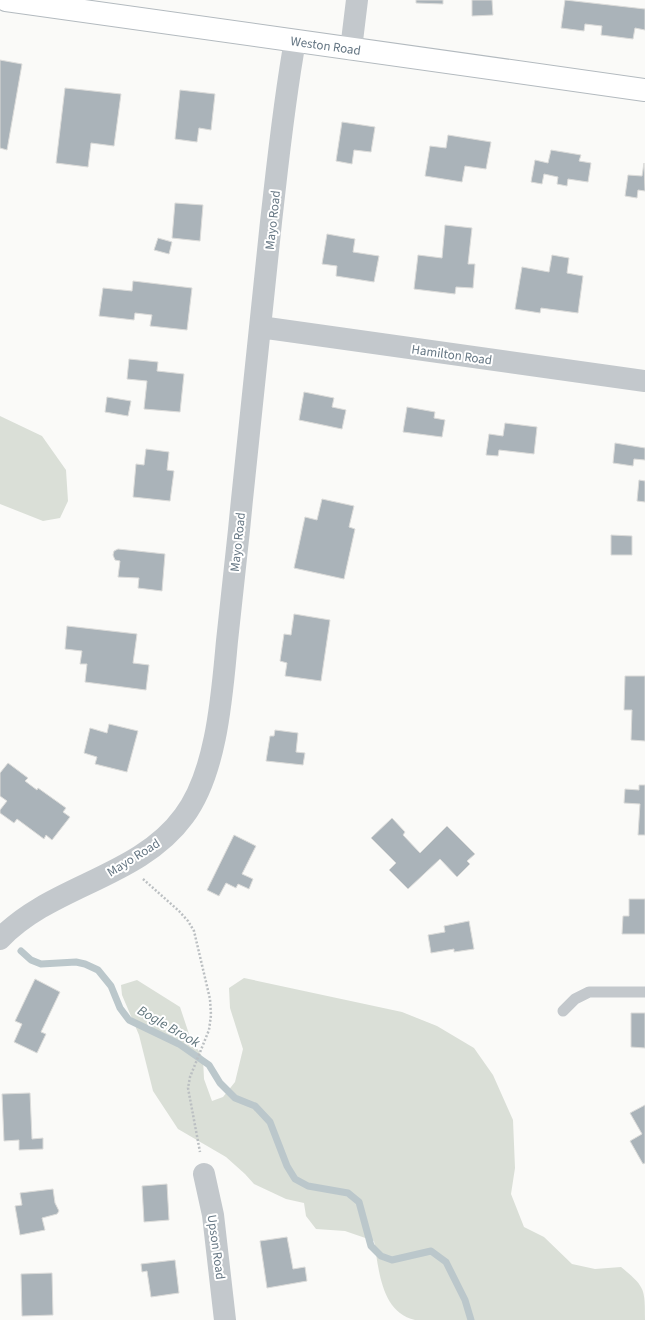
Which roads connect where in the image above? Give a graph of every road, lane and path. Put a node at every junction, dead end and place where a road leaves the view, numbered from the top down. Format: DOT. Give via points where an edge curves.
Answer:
graph roads {
  1 [pos="6,0"];
  2 [pos="357,0"];
  3 [pos="295,41"];
  4 [pos="351,49"];
  5 [pos="645,90"];
  6 [pos="260,327"];
  7 [pos="645,381"];
  8 [pos="126,864"];
  9 [pos="0,939"];
  10 [pos="645,992"];
  11 [pos="563,1011"];
  12 [pos="204,1174"];
  13 [pos="225,1320"];
  1 -- 3 [label="main road, Weston Road"];
  2 -- 4 [label="street"];
  3 -- 4 [label="main road, Weston Road"];
  3 -- 6 [label="street, Mayo Road" via="287,88"];
  4 -- 5 [label="main road, Weston Road"];
  6 -- 7 [label="street, Hamilton Road"];
  6 -- 8 [label="street, Mayo Road" via="222,696 207,765 197,794 184,816 169,833"];
  8 -- 9 [label="street, Mayo Road" via="37,908 14,923"];
  8 -- 12 [label="path" via="179,911 194,931 210,999 210,1023 188,1088"];
  10 -- 11 [label="lane" via="589,992 575,998"];
  12 -- 13 [label="street, Upson Road" via="213,1215"];
}
